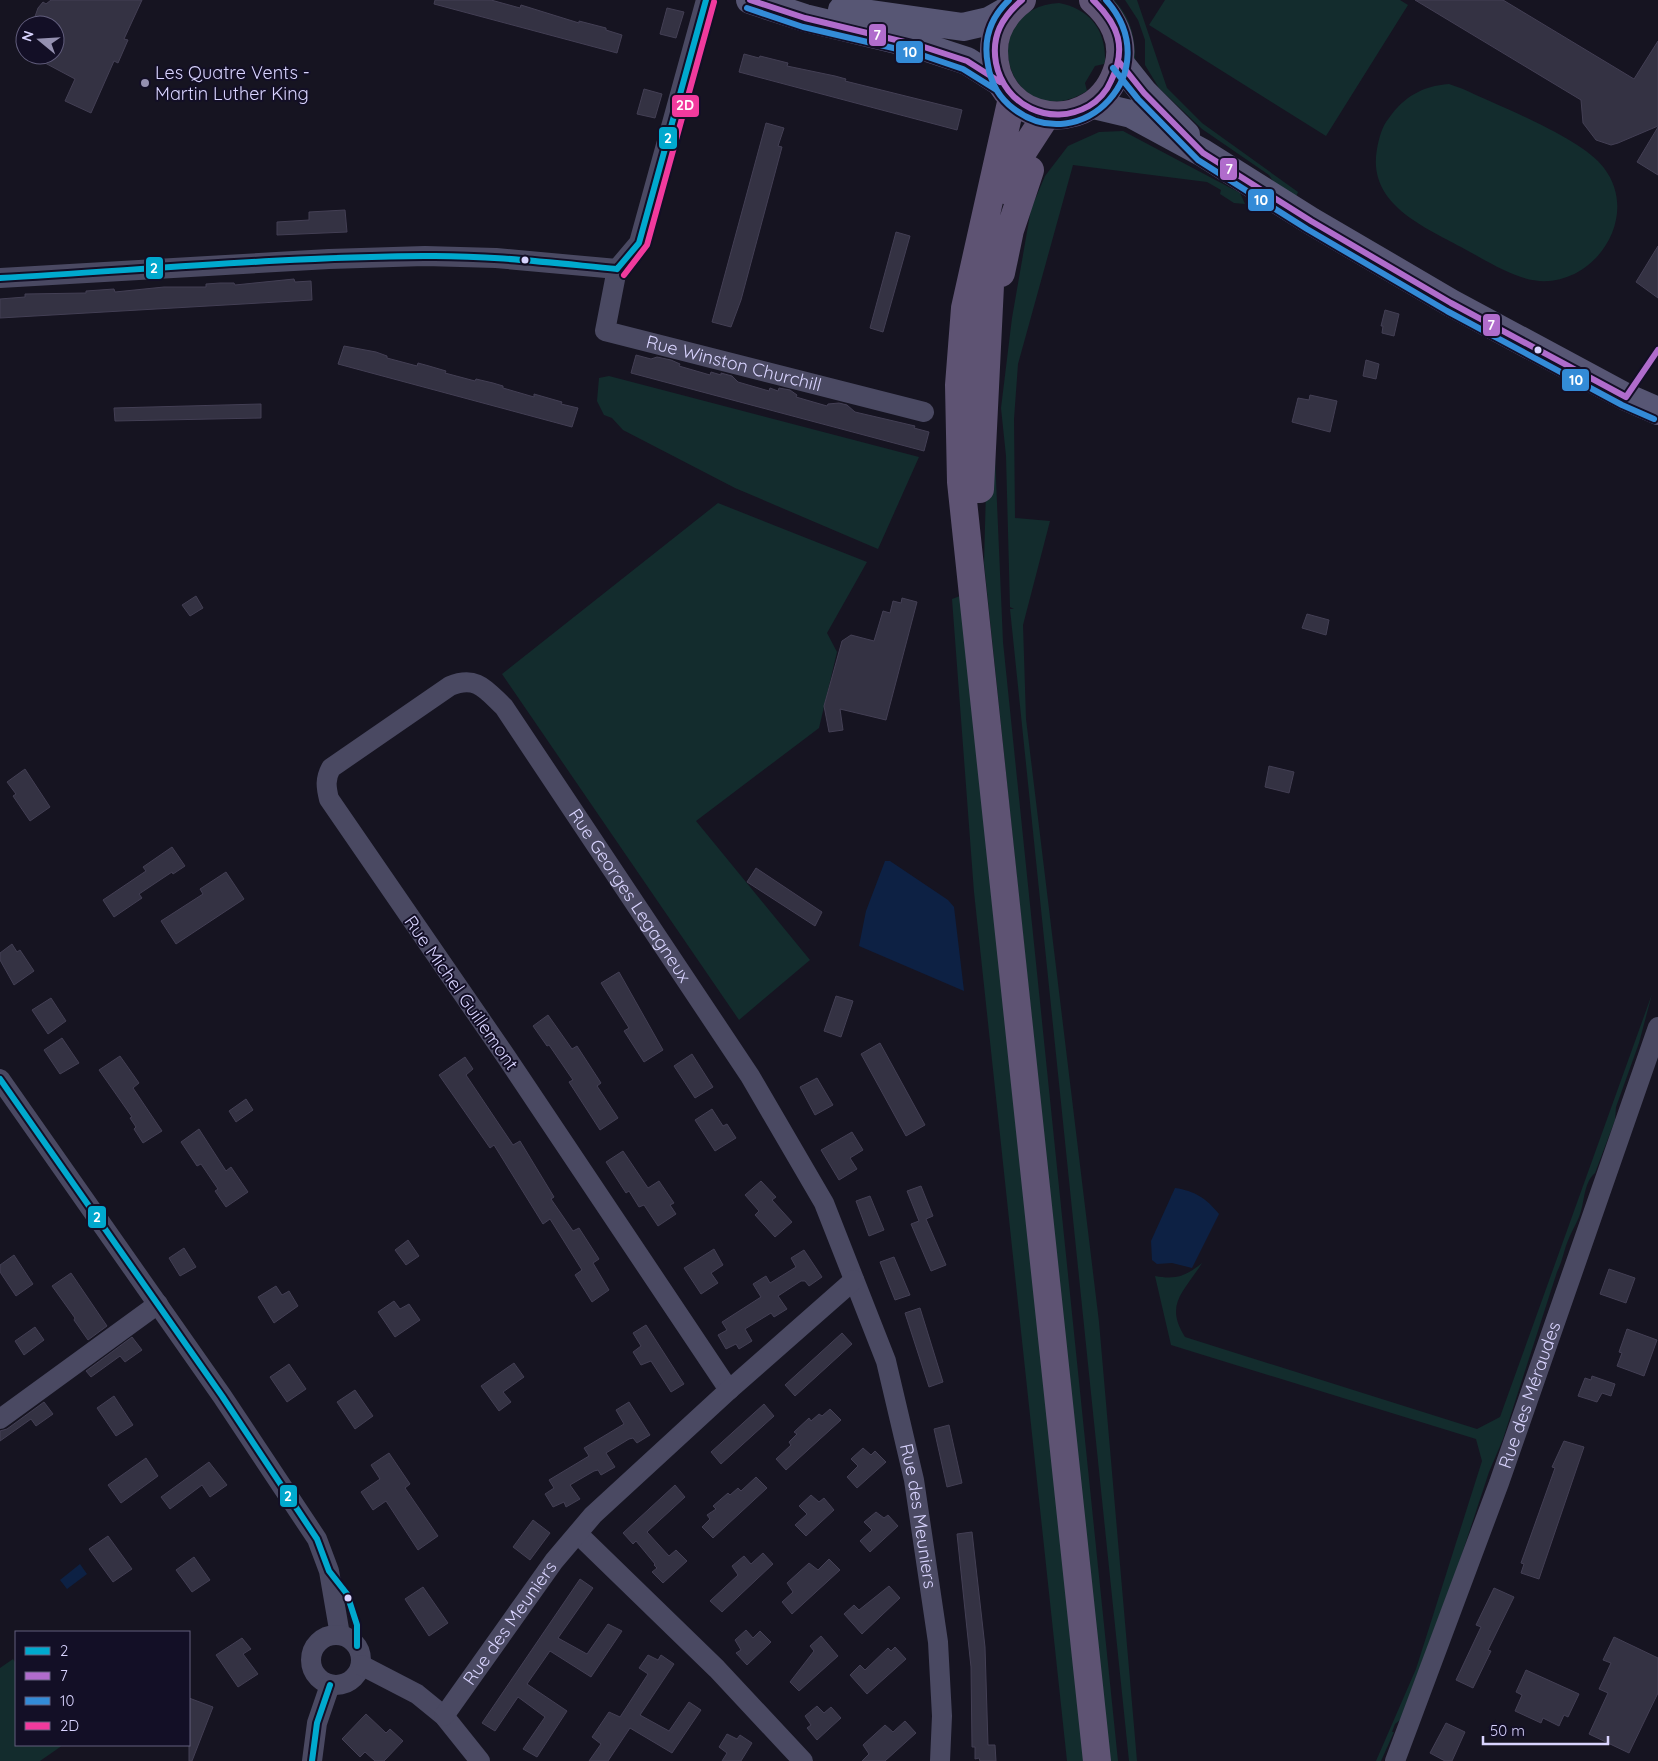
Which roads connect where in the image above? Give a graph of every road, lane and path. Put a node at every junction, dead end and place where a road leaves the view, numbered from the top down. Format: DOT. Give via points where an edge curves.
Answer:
graph roads {
  1 [pos="706,0"];
  2 [pos="750,0"];
  3 [pos="777,0"];
  4 [pos="1093,0"];
  5 [pos="1016,5"];
  6 [pos="1120,63"];
  7 [pos="1006,90"];
  8 [pos="1093,105"];
  9 [pos="1056,116"];
  10 [pos="1203,153"];
  11 [pos="617,270"];
  12 [pos="0,278"];
  13 [pos="1658,411"];
  14 [pos="924,412"];
  15 [pos="980,640"];
  16 [pos="390,726"];
  17 [pos="1658,1027"];
  18 [pos="0,1079"];
  19 [pos="824,1204"];
  20 [pos="854,1280"];
  21 [pos="158,1304"];
  22 [pos="729,1390"];
  23 [pos="0,1419"];
  24 [pos="578,1534"];
  25 [pos="340,1635"];
  26 [pos="361,1665"];
  27 [pos="330,1686"];
  28 [pos="444,1716"];
  29 [pos="312,1761"];
  30 [pos="480,1761"];
  31 [pos="803,1761"];
  32 [pos="940,1761"];
  33 [pos="1097,1761"];
  34 [pos="1396,1761"];
  1 -- 11 [label="street, Rue Winston Churchill" via="640,243"];
  2 -- 7 [label="main road" via="967,61"];
  3 -- 5 [label="main road" via="963,27 989,21"];
  4 -- 6 [label="main road" via="1116,28"];
  5 -- 7 [label="main road" via="1000,25 994,43 994,63"];
  6 -- 8 [label="main road" via="1106,93"];
  6 -- 10 [label="main road" via="1144,93"];
  7 -- 9 [label="main road" via="1028,109"];
  7 -- 15 [label="main road" via="1005,135 989,193 965,308 959,386 961,482"];
  8 -- 9 [label="main road" via="1080,112"];
  8 -- 10 [label="main road" via="1131,114"];
  9 -- 15 [label="main road" via="1032,164 1010,230 984,363 980,451"];
  10 -- 13 [label="main road" via="1451,303"];
  11 -- 12 [label="street" via="496,258 425,256"];
  11 -- 14 [label="street, Rue Winston Churchill" via="605,331"];
  15 -- 33 [label="main road"];
  16 -- 19 [label="street, Rue Georges Legagneux" via="461,681 479,683 504,707 750,1076"];
  16 -- 22 [label="street, Rue Michel Guillemont" via="331,768 326,787 329,799"];
  17 -- 34 [label="street, Rue des Méraudes" via="1499,1483"];
  18 -- 21 [label="street"];
  19 -- 20 [label="street, Rue des Meuniers"];
  20 -- 22 [label="street, Rue des Meuniers"];
  20 -- 32 [label="street, Rue des Meuniers" via="886,1361 914,1480 938,1642 942,1716"];
  21 -- 23 [label="street"];
  21 -- 25 [label="street" via="317,1539 329,1572"];
  22 -- 24 [label="street, Rue des Meuniers" via="593,1515"];
  24 -- 28 [label="street, Rue des Meuniers" via="548,1569"];
  24 -- 31 [label="street" via="717,1669"];
  25 -- 26 [label="street" via="357,1646"];
  25 -- 27 [label="street" via="323,1638 312,1651 312,1668 322,1682"];
  26 -- 27 [label="street" via="350,1682"];
  26 -- 28 [label="street" via="418,1694"];
  27 -- 29 [label="street" via="318,1723"];
  28 -- 30 [label="street"];
}
